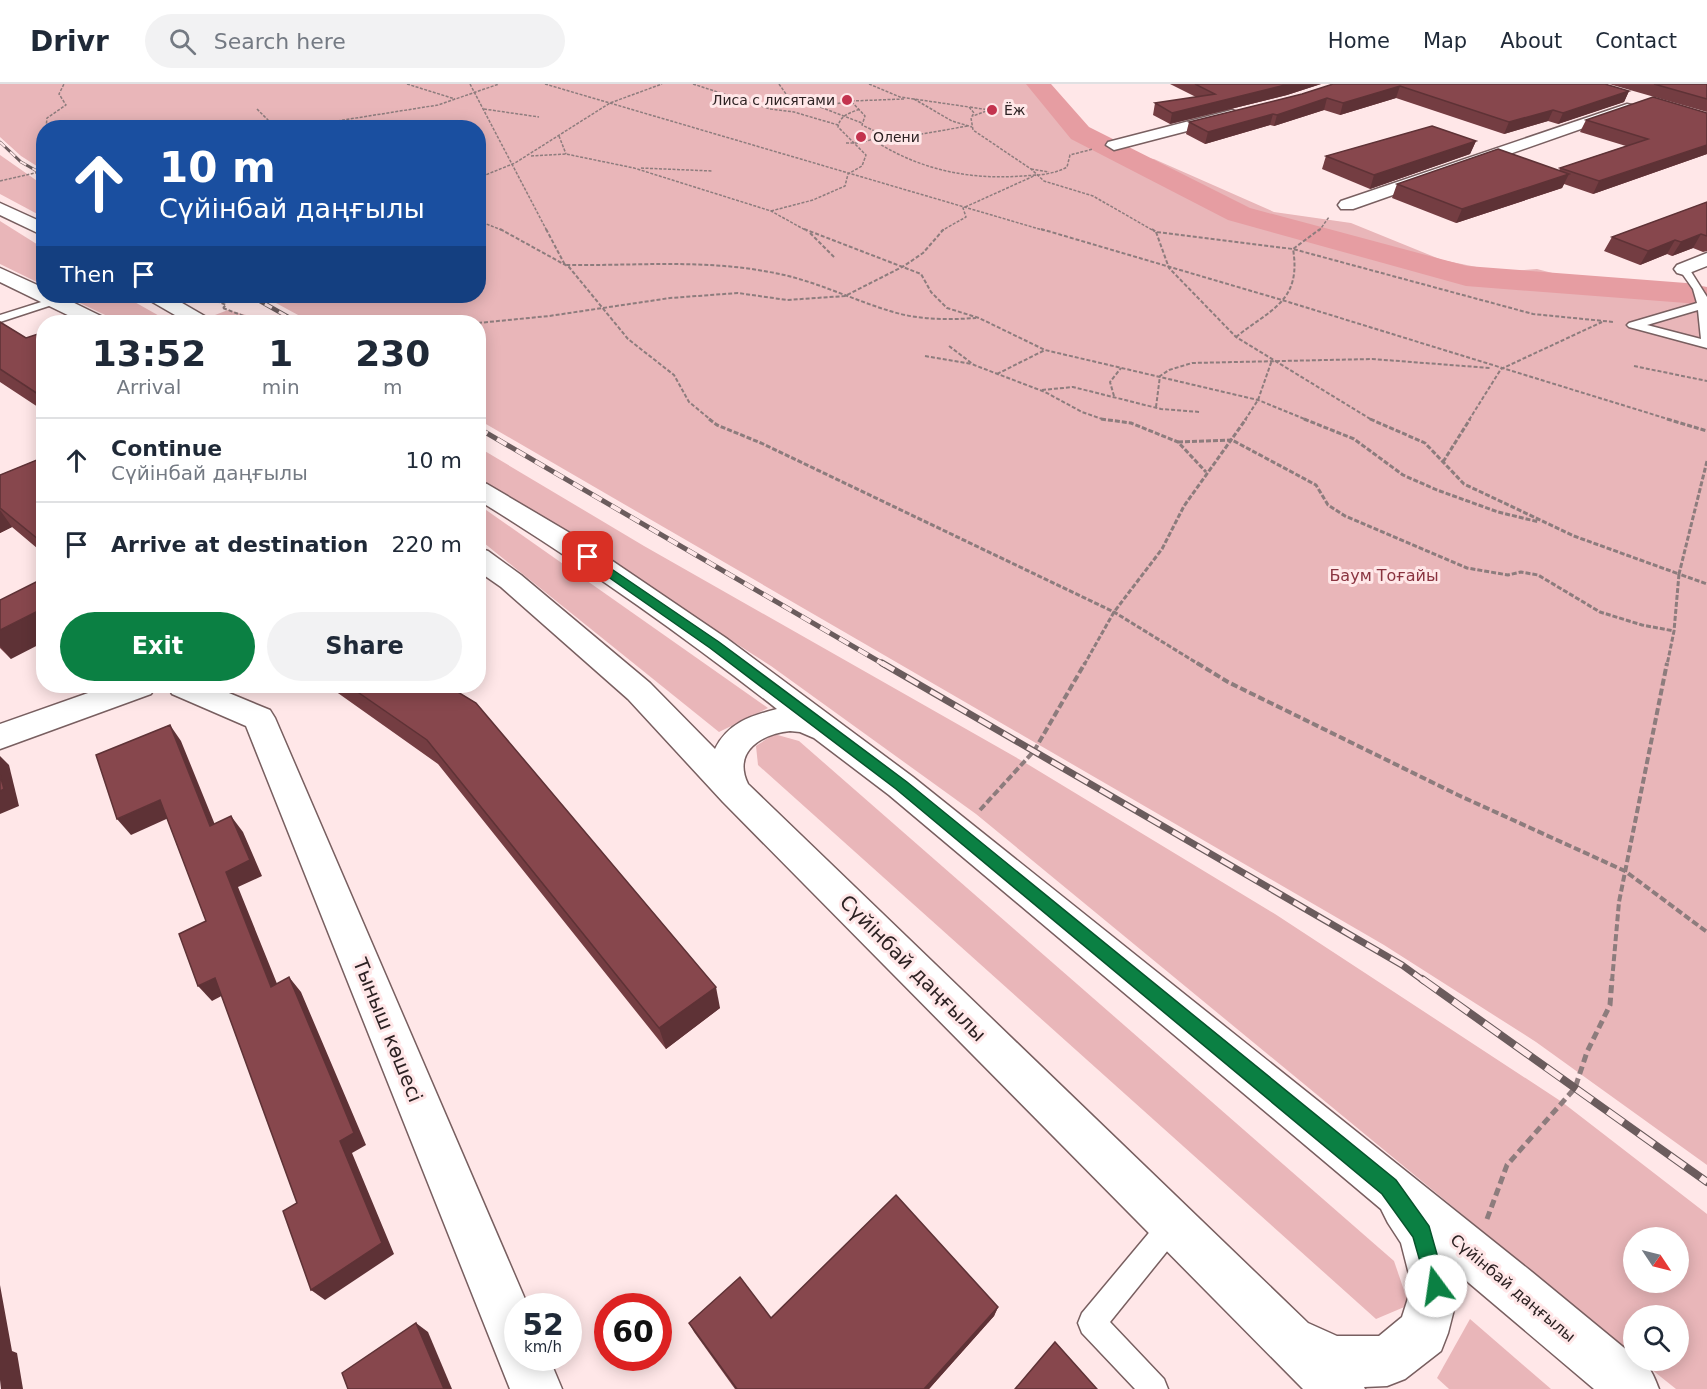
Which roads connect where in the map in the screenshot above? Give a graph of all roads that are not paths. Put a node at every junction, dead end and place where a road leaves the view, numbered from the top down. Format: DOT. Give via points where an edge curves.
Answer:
graph roads {
  1 [pos="1635,99"];
  2 [pos="1248,111"];
  3 [pos="1114,145"];
  4 [pos="1347,206"];
  5 [pos="0,208"];
  6 [pos="36,227"];
  7 [pos="1707,259"];
  8 [pos="1684,269"];
  9 [pos="0,274"];
  10 [pos="36,292"];
  11 [pos="48,303"];
  12 [pos="58,303"];
  13 [pos="168,303"];
  14 [pos="1703,305"];
  15 [pos="83,315"];
  16 [pos="189,315"];
  17 [pos="0,319"];
  18 [pos="1707,344"];
  19 [pos="486,494"];
  20 [pos="486,563"];
  21 [pos="121,693"];
  22 [pos="200,693"];
  23 [pos="827,730"];
  24 [pos="0,737"];
  25 [pos="735,792"];
  26 [pos="1389,1187"];
  27 [pos="1172,1225"];
  28 [pos="504,1309"];
  29 [pos="1282,1335"];
  30 [pos="529,1371"];
  31 [pos="536,1389"];
  32 [pos="1154,1389"];
  33 [pos="1339,1389"];
  34 [pos="1633,1389"];
  1 -- 4 [label="main road"];
  2 -- 3 [label="main road"];
  5 -- 6 [label="main road"];
  7 -- 8 [label="main road"];
  8 -- 14 [label="lane" via="1701,290"];
  9 -- 10 [label="main road"];
  11 -- 17 [label="lane"];
  12 -- 15 [label="main road"];
  13 -- 16 [label="main road"];
  14 -- 18 [label="lane"];
  14 -- 18 [label="lane" via="1633,325"];
  19 -- 23 [label="main road, Сүйінбай даңғылы" via="570,545 715,645"];
  20 -- 25 [label="main road, Сүйінбай даңғылы" via="639,691"];
  21 -- 24 [label="main road"];
  22 -- 28 [label="main road, Тыныш көшесі" via="259,718"];
  23 -- 25 [label="main road" via="793,720 774,721 748,731 731,749 726,771"];
  23 -- 26 [label="main road, Сүйінбай даңғылы" via="902,786"];
  25 -- 27 [label="main road, Сүйінбай даңғылы"];
  26 -- 29 [label="main road" via="1422,1233 1436,1286 1423,1333 1387,1361 1345,1362 1334,1362"];
  26 -- 34 [label="main road, Сүйінбай даңғылы"];
  27 -- 29 [label="main road, Сүйінбай даңғылы"];
  27 -- 32 [label="lane" via="1092,1323"];
  29 -- 33 [label="main road, Сүйінбай даңғылы"];
  30 -- 31 [label="main road"];
}
